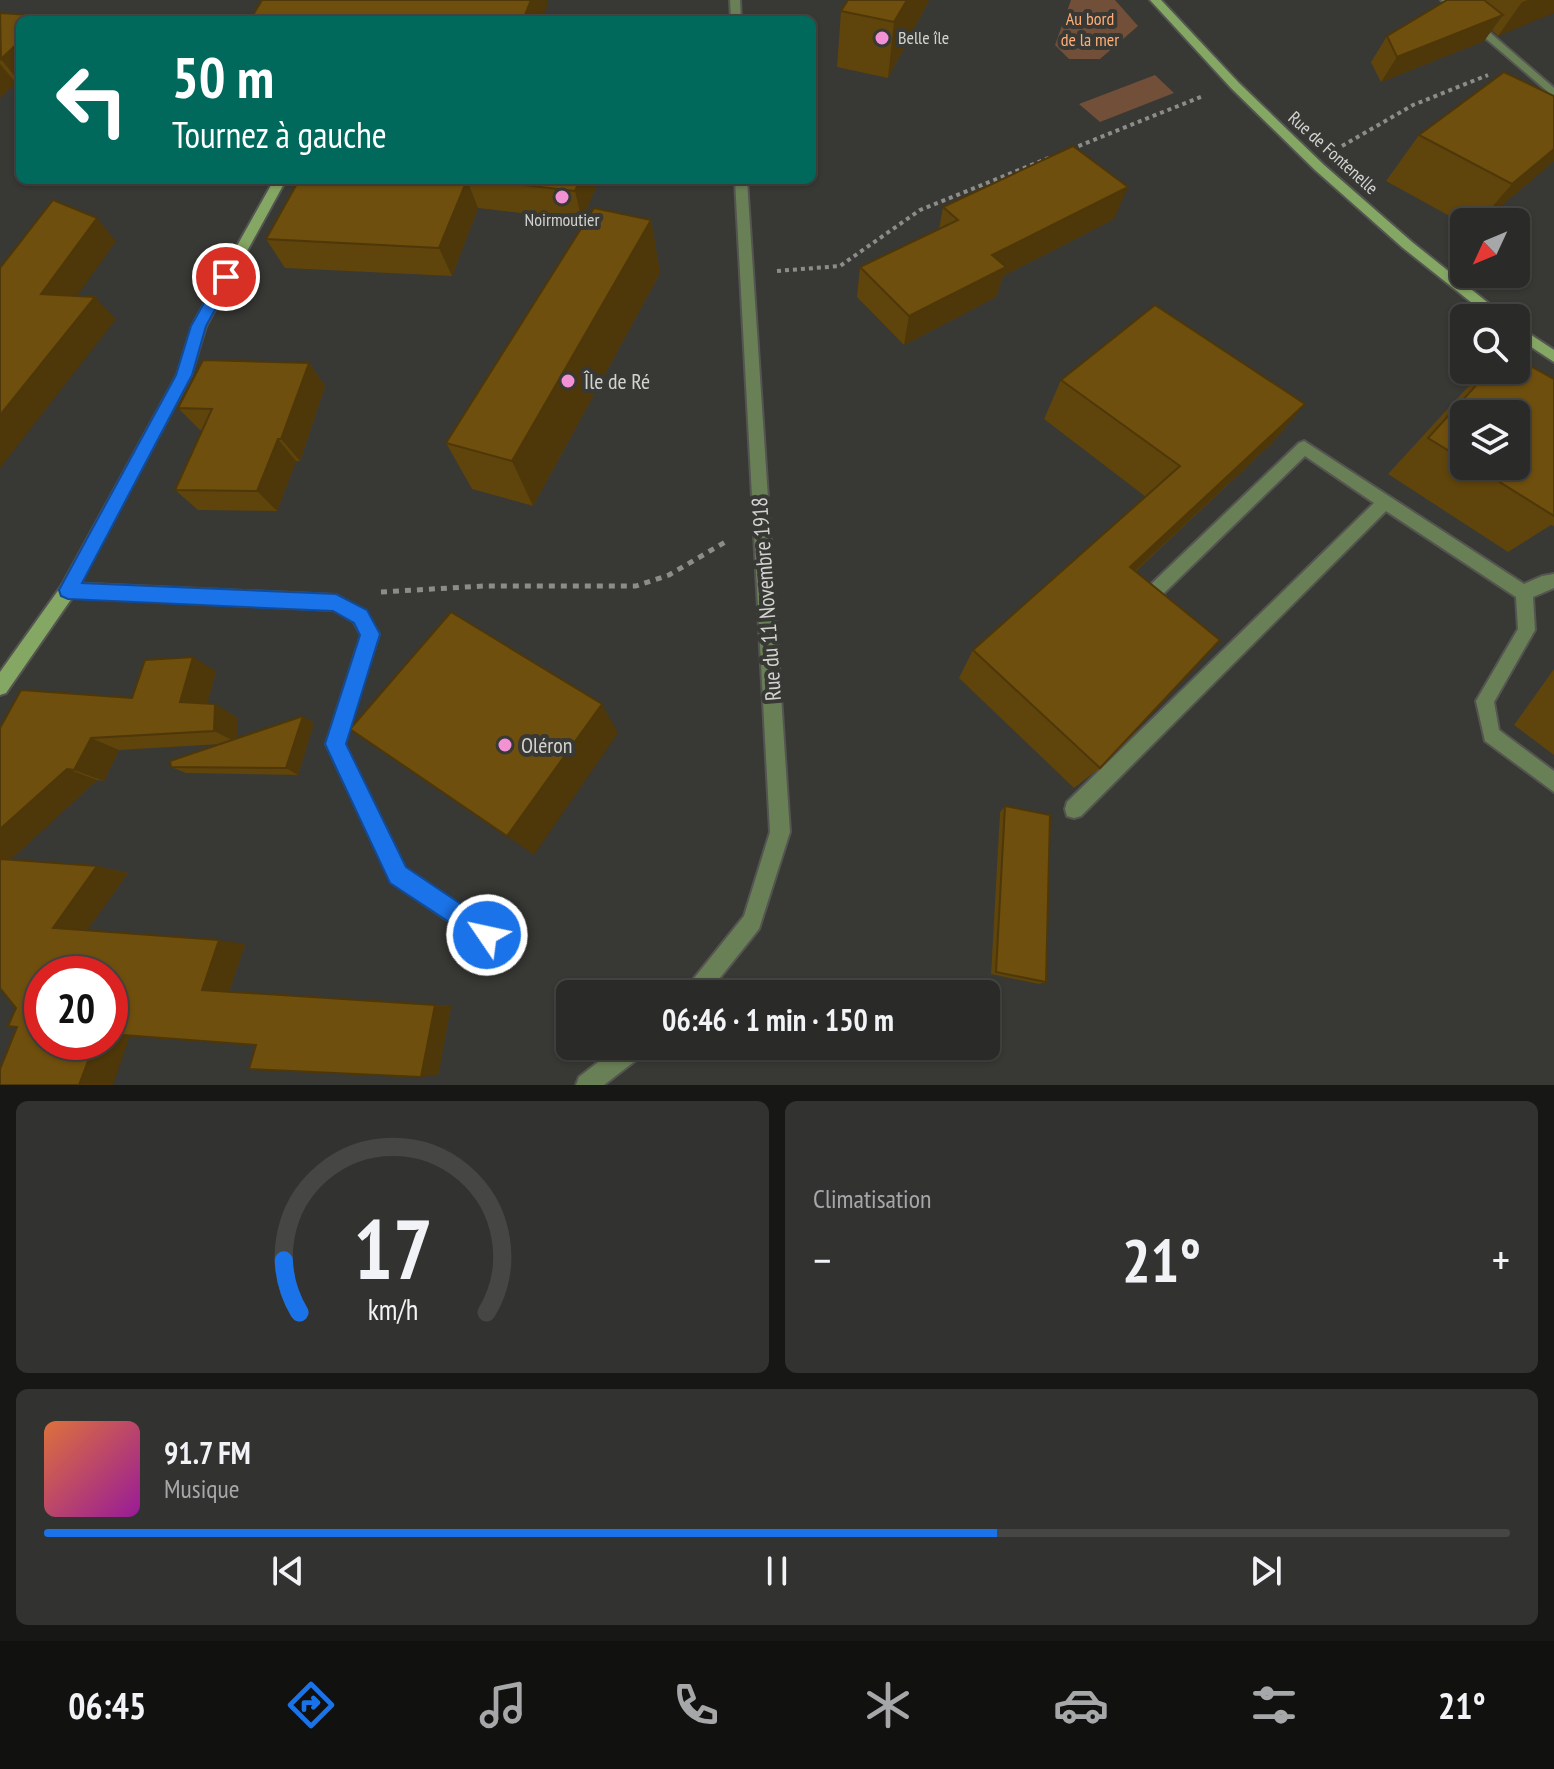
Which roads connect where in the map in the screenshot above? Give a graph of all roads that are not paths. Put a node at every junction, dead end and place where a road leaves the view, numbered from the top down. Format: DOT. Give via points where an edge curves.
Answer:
graph roads {
  1 [pos="1155,0"];
  2 [pos="1446,0"];
  3 [pos="1554,94"];
  4 [pos="278,184"];
  5 [pos="741,184"];
  6 [pos="1483,304"];
  7 [pos="1530,340"];
  8 [pos="1554,357"];
  9 [pos="1385,502"];
  10 [pos="1554,581"];
  11 [pos="68,590"];
  12 [pos="1524,593"];
  13 [pos="1173,613"];
  14 [pos="0,687"];
  15 [pos="1554,783"];
  16 [pos="1074,809"];
  17 [pos="487,935"];
  18 [pos="705,980"];
  19 [pos="618,1060"];
  20 [pos="587,1085"];
  1 -- 6 [label="street, Rue de Fontenelle" via="1234,86 1310,157"];
  2 -- 3 [label="street"];
  4 -- 11 [label="street" via="199,326 184,375"];
  5 -- 18 [label="street, Rue du 11 Novembre 1918" via="780,832 752,922"];
  7 -- 8 [label="street"];
  9 -- 12 [label="street"];
  9 -- 13 [label="street" via="1304,447 1152,594"];
  9 -- 16 [label="street" via="1220,655"];
  10 -- 12 [label="street"];
  11 -- 14 [label="street"];
  11 -- 17 [label="street" via="336,603 360,617 370,634 335,744 398,875"];
  12 -- 15 [label="street" via="1527,630 1485,701 1491,735"];
  19 -- 20 [label="street"];
}
